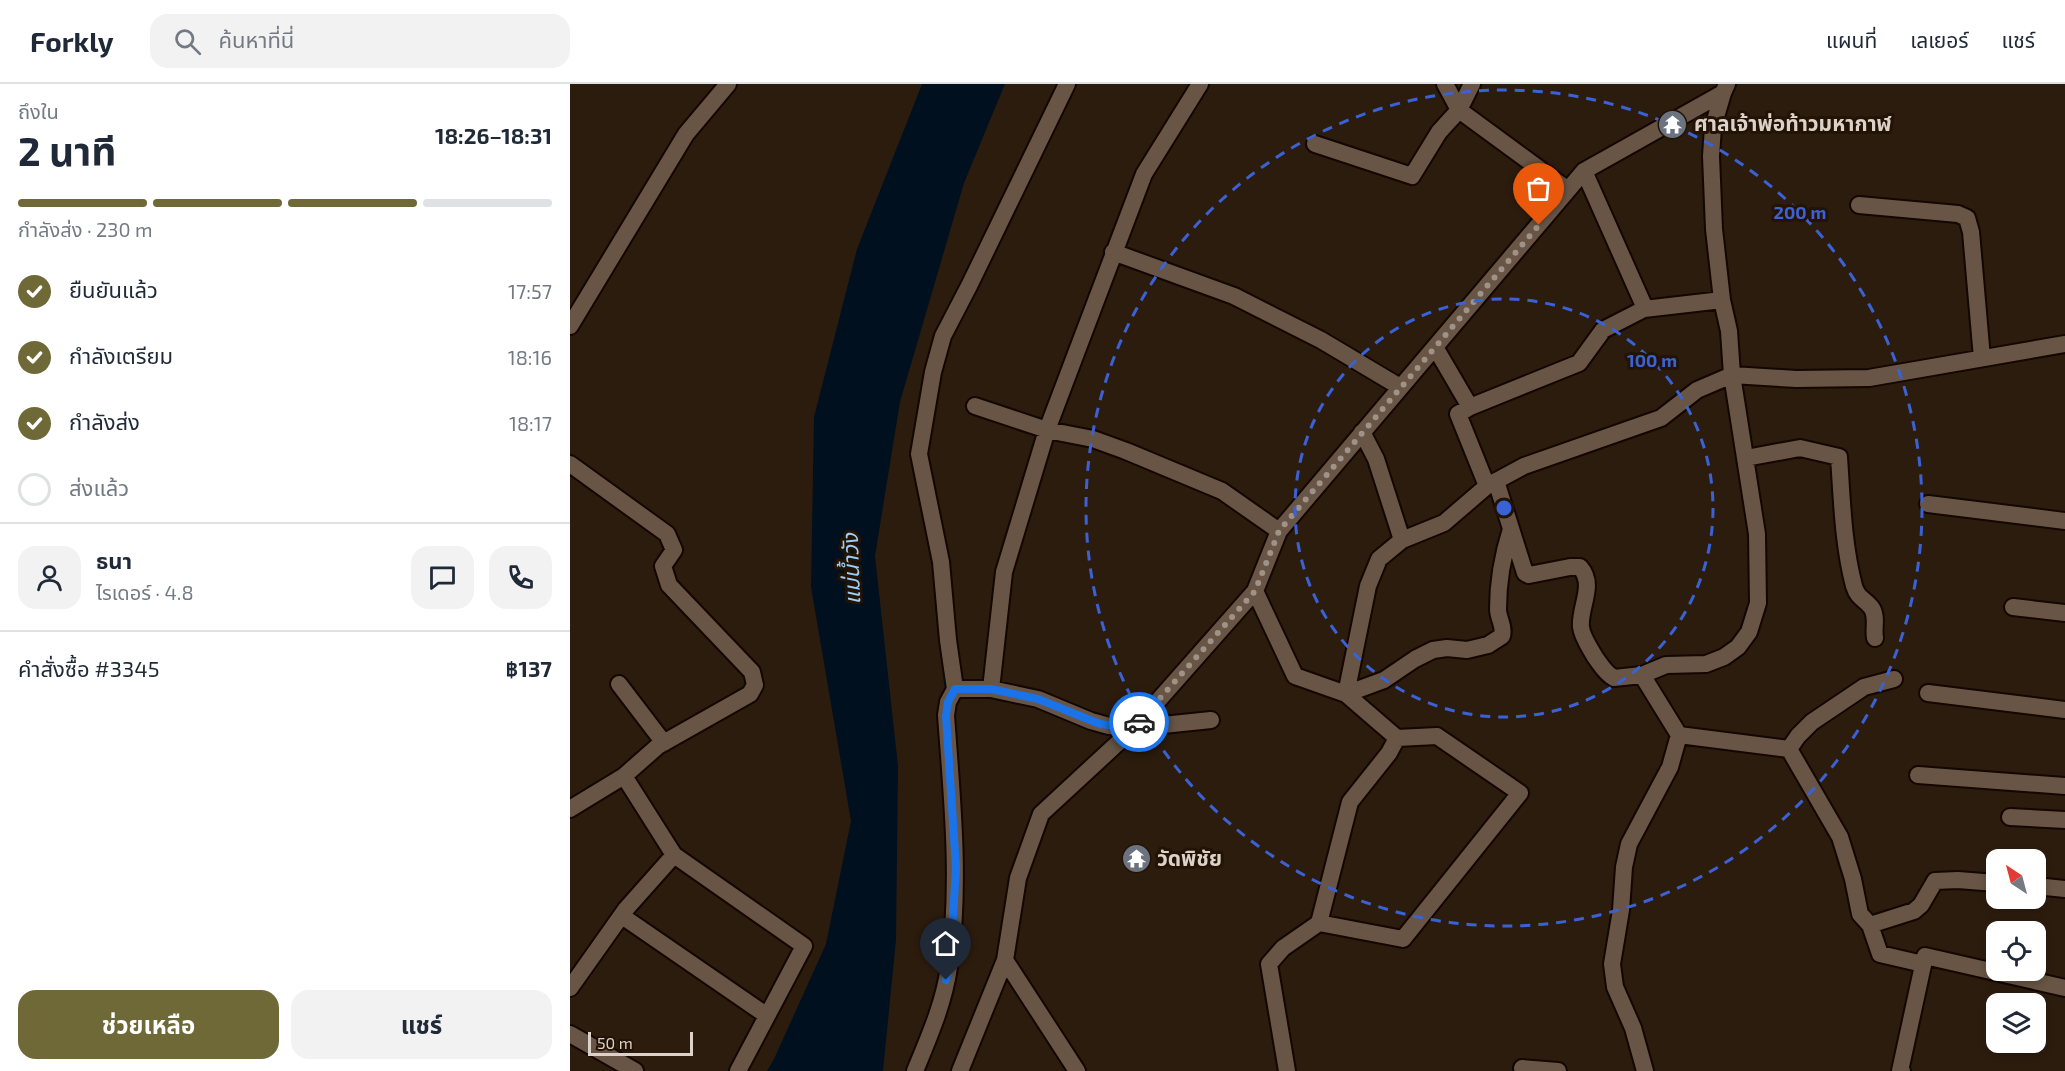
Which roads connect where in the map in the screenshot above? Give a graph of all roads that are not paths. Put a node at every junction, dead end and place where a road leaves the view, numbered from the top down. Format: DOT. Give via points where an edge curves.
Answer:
graph roads {
  1 [pos="728,84"];
  2 [pos="1067,84"];
  3 [pos="1200,84"];
  4 [pos="1445,84"];
  5 [pos="1472,84"];
  6 [pos="1725,89"];
  7 [pos="1459,110"];
  8 [pos="1315,144"];
  9 [pos="1584,171"];
  10 [pos="1568,189"];
  11 [pos="1859,205"];
  12 [pos="1113,252"];
  13 [pos="1722,300"];
  14 [pos="1644,309"];
  15 [pos="570,326"];
  16 [pos="2065,344"];
  17 [pos="1435,347"];
  18 [pos="1982,358"];
  19 [pos="1732,375"];
  20 [pos="1400,387"];
  21 [pos="975,406"];
  22 [pos="1470,407"];
  23 [pos="1047,430"];
  24 [pos="1362,432"];
  25 [pos="1746,458"];
  26 [pos="570,464"];
  27 [pos="1492,483"];
  28 [pos="1928,504"];
  29 [pos="2065,521"];
  30 [pos="1511,529"];
  31 [pos="1279,531"];
  32 [pos="1402,540"];
  33 [pos="1255,591"];
  34 [pos="2013,607"];
  35 [pos="2065,613"];
  36 [pos="1875,638"];
  37 [pos="1642,675"];
  38 [pos="1894,679"];
  39 [pos="619,684"];
  40 [pos="955,689"];
  41 [pos="991,689"];
  42 [pos="1928,693"];
  43 [pos="1346,694"];
  44 [pos="2065,711"];
  45 [pos="1211,720"];
  46 [pos="1134,728"];
  47 [pos="1679,735"];
  48 [pos="1397,738"];
  49 [pos="664,743"];
  50 [pos="1789,749"];
  51 [pos="624,776"];
  52 [pos="1918,776"];
  53 [pos="2065,786"];
  54 [pos="570,809"];
  55 [pos="2010,817"];
  56 [pos="2065,820"];
  57 [pos="674,855"];
  58 [pos="1986,882"];
  59 [pos="2046,887"];
  60 [pos="2065,889"];
  61 [pos="622,916"];
  62 [pos="1320,923"];
  63 [pos="1870,925"];
  64 [pos="1005,960"];
  65 [pos="1923,964"];
  66 [pos="2065,987"];
  67 [pos="570,988"];
  68 [pos="766,1015"];
  69 [pos="570,1034"];
  70 [pos="1522,1068"];
  71 [pos="635,1071"];
  72 [pos="738,1071"];
  73 [pos="915,1071"];
  74 [pos="960,1071"];
  75 [pos="1077,1071"];
  76 [pos="1287,1071"];
  77 [pos="1558,1071"];
  78 [pos="1645,1071"];
  79 [pos="1902,1071"];
  1 -- 15 [label="street" via="686,134"];
  2 -- 40 [label="street" via="943,336 933,372 918,454 941,562"];
  3 -- 12 [label="street" via="1144,174"];
  4 -- 7 [label="street"];
  5 -- 7 [label="street"];
  6 -- 9 [label="street"];
  6 -- 13 [label="street" via="1713,127 1711,156"];
  7 -- 8 [label="street" via="1439,132 1412,177"];
  7 -- 10 [label="street"];
  9 -- 10 [label="street"];
  9 -- 14 [label="street"];
  10 -- 17 [label="street"];
  11 -- 18 [label="street" via="1967,218"];
  12 -- 20 [label="street" via="1233,297 1321,340"];
  12 -- 23 [label="street"];
  13 -- 14 [label="street"];
  13 -- 19 [label="street"];
  14 -- 22 [label="street" via="1603,330 1579,363"];
  16 -- 18 [label="street"];
  17 -- 20 [label="street"];
  17 -- 22 [label="street"];
  18 -- 19 [label="street" via="1869,378"];
  19 -- 25 [label="street"];
  19 -- 27 [label="street" via="1696,390 1661,418 1524,466"];
  20 -- 24 [label="street"];
  21 -- 23 [label="street"];
  22 -- 27 [label="street" via="1458,414"];
  23 -- 31 [label="street" via="1093,439 1222,491"];
  23 -- 41 [label="street" via="1004,572"];
  24 -- 31 [label="street"];
  24 -- 32 [label="street" via="1379,466"];
  25 -- 36 [label="street" via="1800,448 1839,457 1853,578 1859,597 1872,609"];
  25 -- 37 [label="street" via="1757,534 1758,603 1749,632 1738,647 1706,664 1666,665"];
  26 -- 49 [label="street" via="667,534 674,550 663,566 669,585 752,672 755,685 750,694"];
  27 -- 30 [label="street"];
  27 -- 32 [label="street" via="1444,523"];
  28 -- 29 [label="street"];
  30 -- 37 [label="street" via="1527,575 1580,567 1586,575 1587,591 1581,628 1593,654 1614,678"];
  30 -- 43 [label="street" via="1497,611 1502,636 1488,645 1467,650 1432,650 1384,680"];
  31 -- 33 [label="street"];
  32 -- 43 [label="street" via="1378,559 1368,586"];
  33 -- 43 [label="street" via="1295,676"];
  33 -- 46 [label="street"];
  34 -- 35 [label="street"];
  37 -- 47 [label="street"];
  38 -- 50 [label="street" via="1864,687 1820,716"];
  39 -- 49 [label="street"];
  40 -- 41 [label="street"];
  40 -- 73 [label="street" via="946,716 956,868 950,966 944,994"];
  41 -- 46 [label="street" via="1038,699 1100,724"];
  42 -- 44 [label="street"];
  43 -- 48 [label="street"];
  45 -- 46 [label="street"];
  46 -- 64 [label="street" via="1041,814 1018,878"];
  47 -- 50 [label="street"];
  47 -- 78 [label="street" via="1670,767 1629,844 1612,964 1615,987 1633,1028"];
  48 -- 62 [label="street" via="1350,802"];
  48 -- 62 [label="street" via="1437,736 1520,793 1403,939"];
  49 -- 51 [label="street"];
  50 -- 63 [label="street" via="1840,837 1860,914"];
  51 -- 54 [label="street"];
  51 -- 57 [label="street"];
  52 -- 53 [label="street"];
  55 -- 56 [label="street"];
  57 -- 61 [label="street"];
  57 -- 68 [label="street" via="804,946"];
  58 -- 63 [label="street" via="1935,881 1914,911"];
  59 -- 60 [label="street"];
  61 -- 67 [label="street"];
  61 -- 68 [label="street"];
  62 -- 76 [label="street" via="1283,948 1269,964"];
  63 -- 65 [label="street" via="1880,954"];
  64 -- 74 [label="street"];
  64 -- 75 [label="street"];
  65 -- 66 [label="street" via="1925,956"];
  65 -- 79 [label="street"];
  68 -- 72 [label="street"];
  69 -- 71 [label="street"];
  70 -- 77 [label="street"];
}
